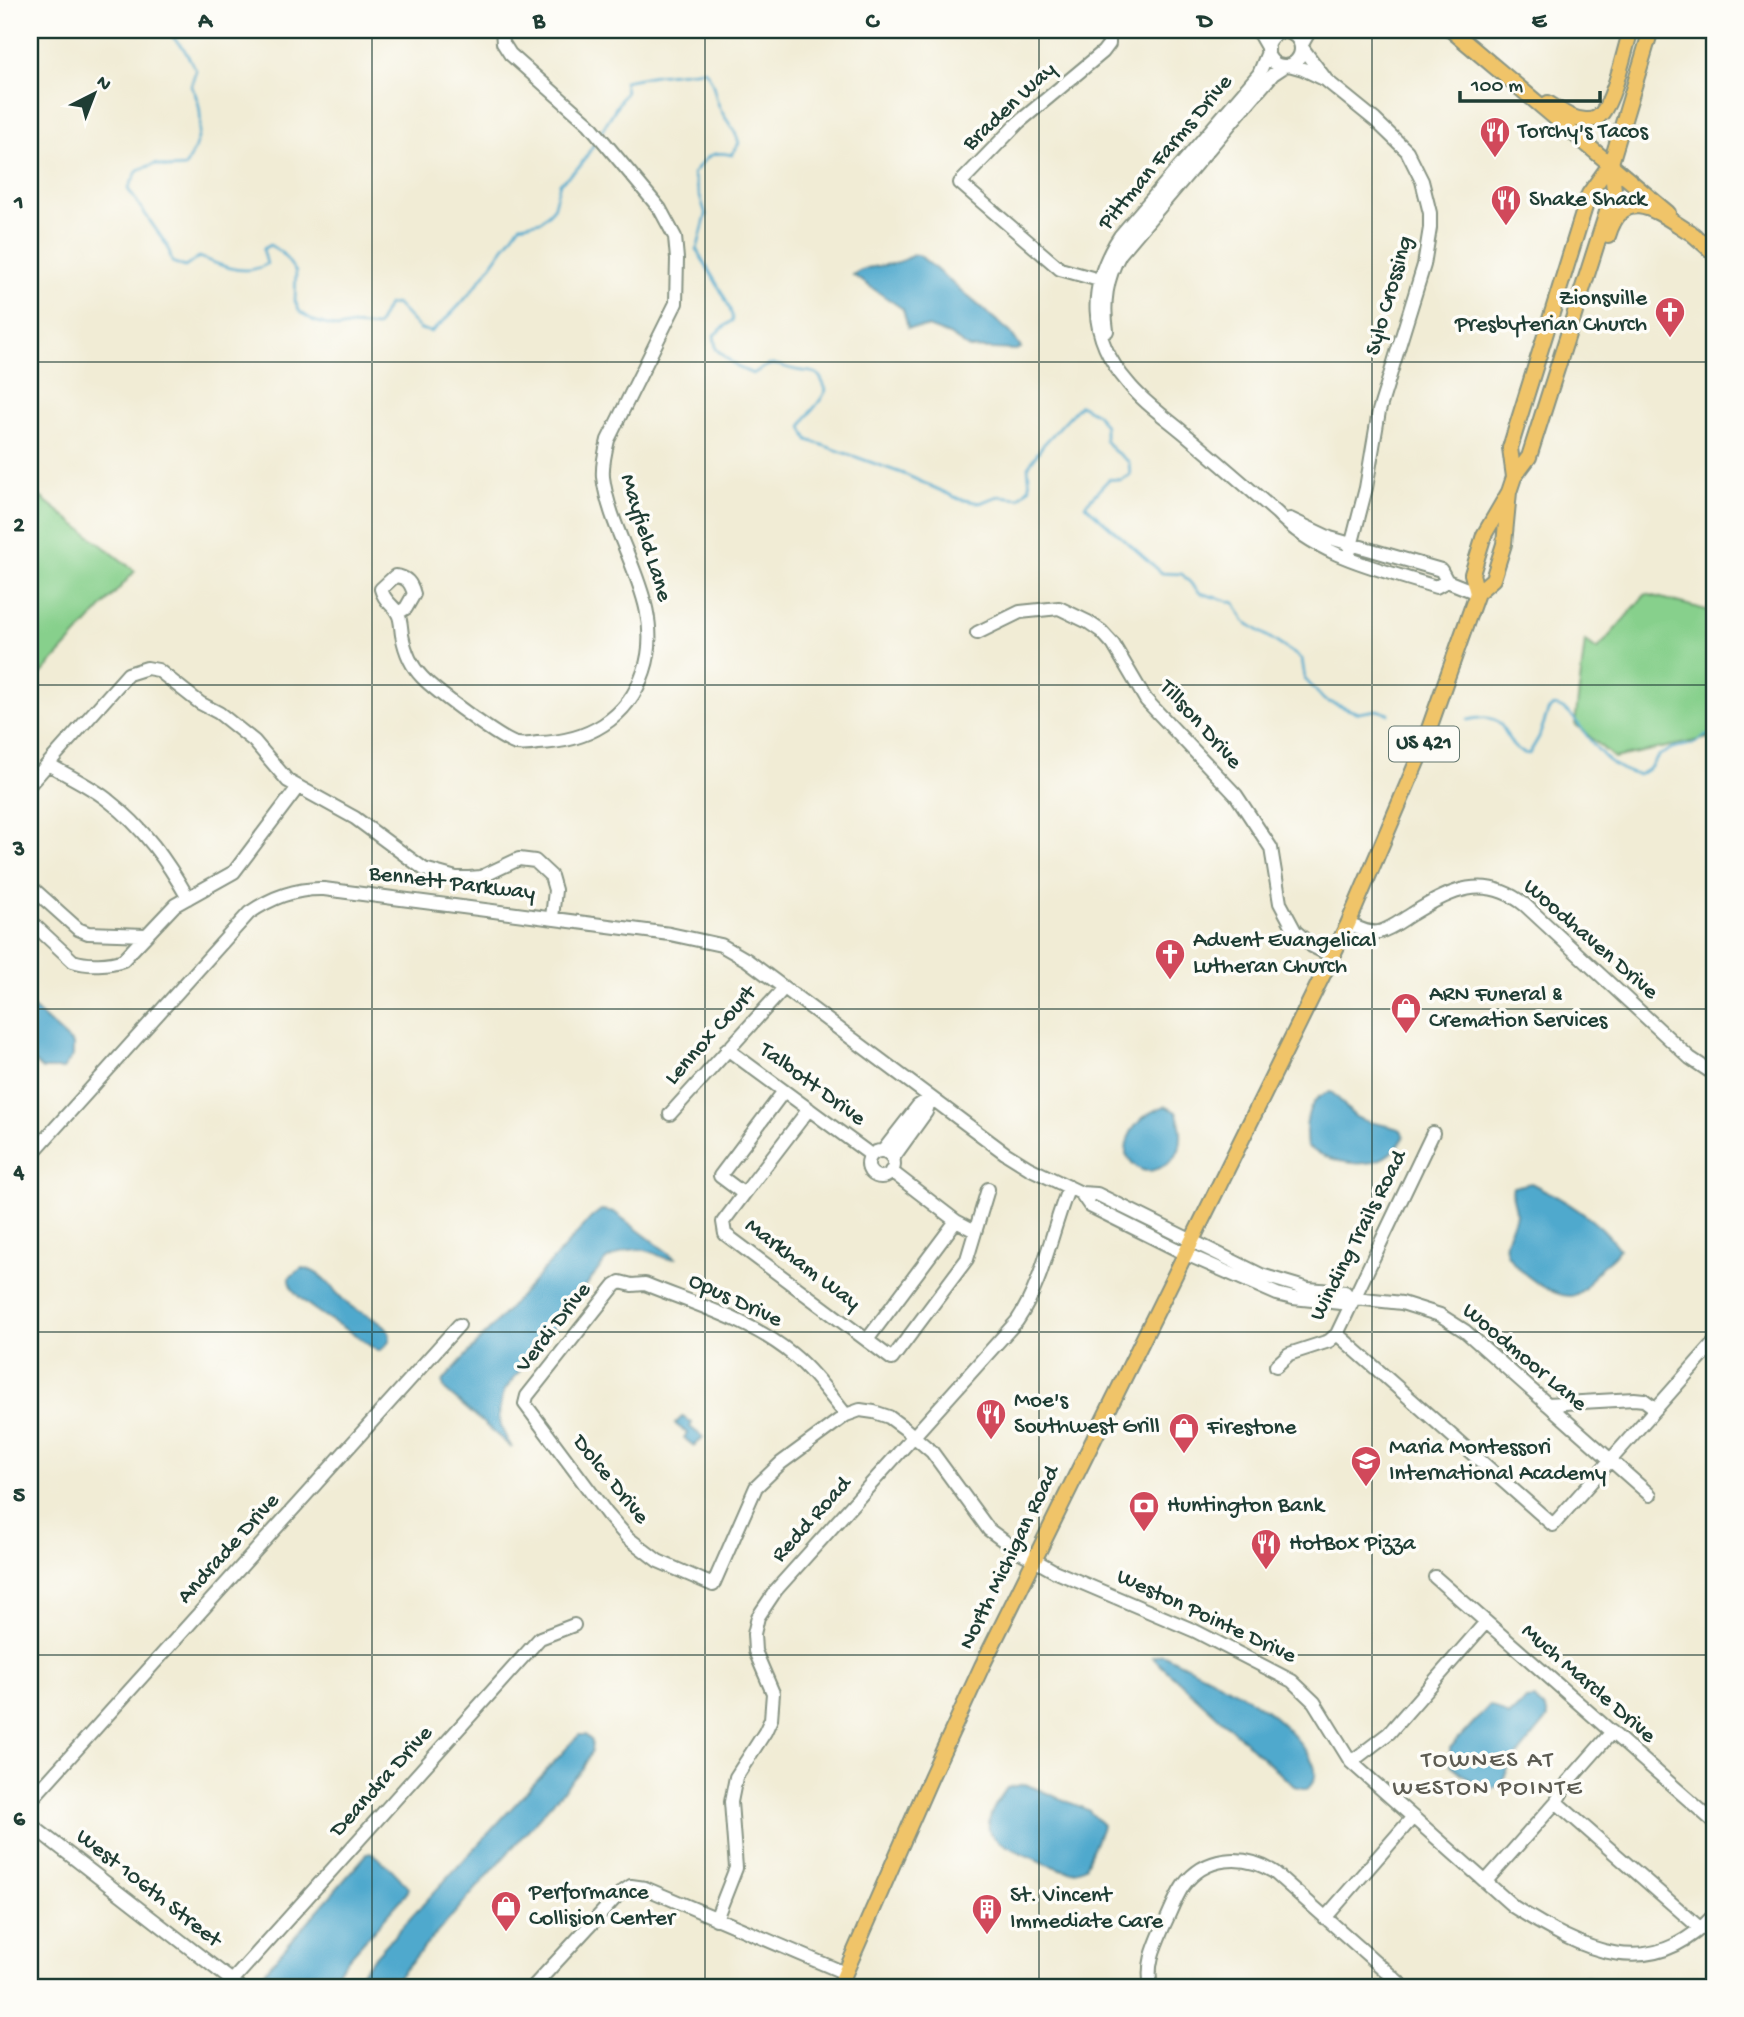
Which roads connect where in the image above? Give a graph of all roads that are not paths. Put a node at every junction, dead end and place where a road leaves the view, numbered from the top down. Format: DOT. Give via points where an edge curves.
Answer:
graph roads {
  1 [pos="502,30"];
  2 [pos="1109,30"];
  3 [pos="1257,30"];
  4 [pos="1310,30"];
  5 [pos="1451,30"];
  6 [pos="1631,30"];
  7 [pos="1651,30"];
  8 [pos="1283,31"];
  9 [pos="1301,46"];
  10 [pos="1268,50"];
  11 [pos="1287,65"];
  12 [pos="1327,80"];
  13 [pos="1519,88"];
  14 [pos="1611,163"];
  15 [pos="1694,235"];
  16 [pos="1714,253"];
  17 [pos="1098,280"];
  18 [pos="1112,363"];
  19 [pos="1529,457"];
  20 [pos="1514,477"];
  21 [pos="1509,492"];
  22 [pos="1277,513"];
  23 [pos="1352,544"];
  24 [pos="1348,558"];
  25 [pos="1447,581"];
  26 [pos="1477,593"];
  27 [pos="398,614"];
  28 [pos="977,632"];
  29 [pos="48,764"];
  30 [pos="30,784"];
  31 [pos="298,787"];
  32 [pos="30,886"];
  33 [pos="188,898"];
  34 [pos="552,918"];
  35 [pos="30,922"];
  36 [pos="1348,924"];
  37 [pos="146,935"];
  38 [pos="1332,956"];
  39 [pos="784,988"];
  40 [pos="727,1049"];
  41 [pos="1714,1074"];
  42 [pos="784,1091"];
  43 [pos="930,1098"];
  44 [pos="809,1109"];
  45 [pos="670,1114"];
  46 [pos="1433,1133"];
  47 [pos="30,1156"];
  48 [pos="885,1159"];
  49 [pos="988,1189"];
  50 [pos="1075,1190"];
  51 [pos="744,1194"];
  52 [pos="956,1221"];
  53 [pos="975,1231"];
  54 [pos="1189,1248"];
  55 [pos="620,1282"];
  56 [pos="1353,1298"];
  57 [pos="459,1325"];
  58 [pos="1336,1334"];
  59 [pos="867,1340"];
  60 [pos="1714,1343"];
  61 [pos="1276,1366"];
  62 [pos="525,1404"];
  63 [pos="1547,1404"];
  64 [pos="1656,1409"];
  65 [pos="846,1415"];
  66 [pos="914,1436"];
  67 [pos="1611,1460"];
  68 [pos="1650,1495"];
  69 [pos="1035,1560"];
  70 [pos="1435,1577"];
  71 [pos="1486,1622"];
  72 [pos="574,1625"];
  73 [pos="1612,1732"];
  74 [pos="1352,1762"];
  75 [pos="30,1801"];
  76 [pos="1556,1802"];
  77 [pos="1413,1817"];
  78 [pos="1714,1822"];
  79 [pos="30,1824"];
  80 [pos="1486,1881"];
  81 [pos="1714,1915"];
  82 [pos="1325,1918"];
  83 [pos="716,1919"];
  84 [pos="1701,1929"];
  85 [pos="842,1980"];
  86 [pos="236,1984"];
  87 [pos="533,1987"];
  88 [pos="1151,1987"];
  89 [pos="1404,1987"];
  1 -- 27 [label="street, Mayfield Lane" via="510,54 589,124 660,209 675,237 676,303 608,440 603,460 608,496 638,578 650,631 645,670 627,702 596,730 556,743 517,744 501,738 422,677 407,653"];
  2 -- 17 [label="street, Braden Way" via="1109,44 1103,52 1019,121 960,183 1060,270"];
  3 -- 10 [label="street"];
  4 -- 9 [label="street"];
  5 -- 13 [label="main road"];
  6 -- 13 [label="main road" via="1611,96 1598,117 1579,120"];
  7 -- 14 [label="main road, US 421"];
  8 -- 9 [label="street" via="1296,37"];
  8 -- 10 [label="street" via="1272,37"];
  9 -- 11 [label="street" via="1300,55"];
  9 -- 12 [label="street"];
  10 -- 11 [label="street" via="1274,62"];
  10 -- 17 [label="street, Pittman Farms Drive" via="1256,79 1120,236"];
  11 -- 12 [label="street"];
  11 -- 18 [label="street, Pittman Farms Drive" via="1273,74 1120,254 1108,281 1105,306"];
  12 -- 23 [label="street, Sylo Crossing" via="1407,151 1430,212 1424,265 1381,402"];
  13 -- 14 [label="main road"];
  14 -- 15 [label="main road"];
  14 -- 19 [label="main road, US 421" via="1614,190"];
  14 -- 20 [label="main road" via="1589,194 1510,447"];
  15 -- 16 [label="main road"];
  15 -- 19 [label="main road" via="1641,205 1632,204 1617,214 1544,441"];
  17 -- 18 [label="street, Pittman Farms Drive" via="1097,326"];
  18 -- 22 [label="street, Pittman Farms Drive" via="1141,396"];
  19 -- 20 [label="main road, US 421"];
  20 -- 21 [label="main road, US 421"];
  21 -- 26 [label="main road, US 421" via="1504,544 1493,579"];
  21 -- 26 [label="main road, US 421" via="1483,535 1472,574"];
  22 -- 23 [label="street, Pittman Farms Drive"];
  22 -- 24 [label="street, Pittman Farms Drive" via="1308,539"];
  23 -- 24 [label="street, Sylo Crossing"];
  23 -- 25 [label="street, Pittman Farms Drive" via="1441,570"];
  24 -- 25 [label="street, Pittman Farms Drive" via="1436,587"];
  25 -- 26 [label="street, Pittman Farms Drive"];
  26 -- 36 [label="main road, North Michigan Road / US 421" via="1419,757"];
  28 -- 38 [label="street, Tillson Drive" via="1020,612 1059,608 1101,631 1146,700 1236,795 1271,848 1280,903 1295,931"];
  29 -- 30 [label="street"];
  29 -- 31 [label="street" via="119,682 147,668 158,670 219,713"];
  29 -- 33 [label="street" via="108,800 145,834"];
  31 -- 33 [label="street" via="234,872"];
  31 -- 34 [label="street" via="355,818 424,869 440,874 481,877 519,859 535,861 551,876 555,890"];
  32 -- 37 [label="street" via="78,929"];
  33 -- 37 [label="street"];
  34 -- 39 [label="street, Bennett Parkway" via="721,945"];
  34 -- 47 [label="street, Bennett Parkway" via="324,888 274,898 239,923"];
  35 -- 37 [label="street" via="79,963 122,960"];
  36 -- 38 [label="main road, North Michigan Road / US 421"];
  36 -- 41 [label="street, Woodhaven Drive" via="1378,932 1459,889 1482,887 1507,893 1690,1058"];
  38 -- 54 [label="main road, North Michigan Road / US 421"];
  39 -- 40 [label="street, Lennox Court"];
  39 -- 43 [label="street, Bennett Parkway"];
  40 -- 42 [label="street, Talbott Drive"];
  40 -- 45 [label="street, Lennox Court"];
  42 -- 44 [label="street, Talbott Drive"];
  42 -- 51 [label="street" via="720,1176"];
  43 -- 48 [label="street" via="926,1112"];
  43 -- 50 [label="street, Bennett Parkway" via="1005,1153"];
  44 -- 48 [label="street, Talbott Drive"];
  44 -- 51 [label="street, Markham Way"];
  46 -- 56 [label="street, Winding Trails Road"];
  48 -- 52 [label="street, Talbott Drive"];
  49 -- 53 [label="street"];
  50 -- 54 [label="street, Bennett Parkway" via="1097,1194"];
  50 -- 66 [label="street, Redd Road" via="1055,1220 1035,1289 1024,1309"];
  51 -- 59 [label="street, Markham Way" via="723,1222 725,1234"];
  52 -- 53 [label="street, Talbott Drive"];
  52 -- 59 [label="street"];
  53 -- 59 [label="street, Markham Way" via="967,1259 892,1359"];
  54 -- 56 [label="street, Woodmoor Lane" via="1261,1275 1308,1289 1345,1292"];
  54 -- 69 [label="main road, North Michigan Road / US 421"];
  55 -- 62 [label="street, Verdi Drive"];
  55 -- 65 [label="street, Opus Drive" via="645,1284 756,1330 804,1365"];
  56 -- 58 [label="street, Winding Trails Road"];
  56 -- 63 [label="street, Woodmoor Lane" via="1402,1303 1440,1315 1465,1331"];
  57 -- 75 [label="street, Andrade Drive"];
  58 -- 61 [label="street, Winding Trails Road" via="1329,1341 1289,1354"];
  58 -- 67 [label="street" via="1553,1525"];
  60 -- 64 [label="street"];
  62 -- 65 [label="street, Dolce Drive" via="628,1538 658,1561 713,1585 757,1487 781,1463"];
  63 -- 64 [label="street" via="1634,1399"];
  63 -- 67 [label="street, Woodmoor Lane"];
  64 -- 67 [label="street"];
  65 -- 66 [label="street, Weston Pointe Drive" via="874,1412"];
  66 -- 69 [label="street, Weston Pointe Drive" via="947,1470 989,1530"];
  66 -- 83 [label="street, Redd Road" via="776,1590 758,1617 755,1651 773,1693 771,1719 736,1777 731,1802 736,1868"];
  67 -- 68 [label="street, Woodmoor Lane"];
  69 -- 74 [label="street, Weston Pointe Drive" via="1195,1630 1292,1681 1314,1703"];
  69 -- 85 [label="main road, North Michigan Road / US 421" via="930,1777"];
  70 -- 71 [label="street, Much Marcle Drive"];
  71 -- 73 [label="street, Much Marcle Drive"];
  71 -- 74 [label="street" via="1389,1732"];
  72 -- 86 [label="street, Deandra Drive" via="540,1638"];
  73 -- 76 [label="street"];
  73 -- 78 [label="street, Much Marcle Drive"];
  74 -- 77 [label="street, Weston Pointe Drive"];
  76 -- 80 [label="street"];
  76 -- 84 [label="street"];
  77 -- 80 [label="street, Weston Pointe Drive"];
  77 -- 82 [label="street"];
  79 -- 86 [label="street, West 106th Street"];
  80 -- 84 [label="street, Weston Pointe Drive" via="1527,1915 1605,1953 1632,1956 1658,1952"];
  81 -- 84 [label="street, Weston Pointe Drive"];
  82 -- 88 [label="street" via="1274,1872 1250,1861 1228,1859 1208,1865 1183,1886 1153,1951"];
  82 -- 89 [label="street"];
  83 -- 85 [label="street"];
  83 -- 87 [label="street" via="631,1886"];
}
